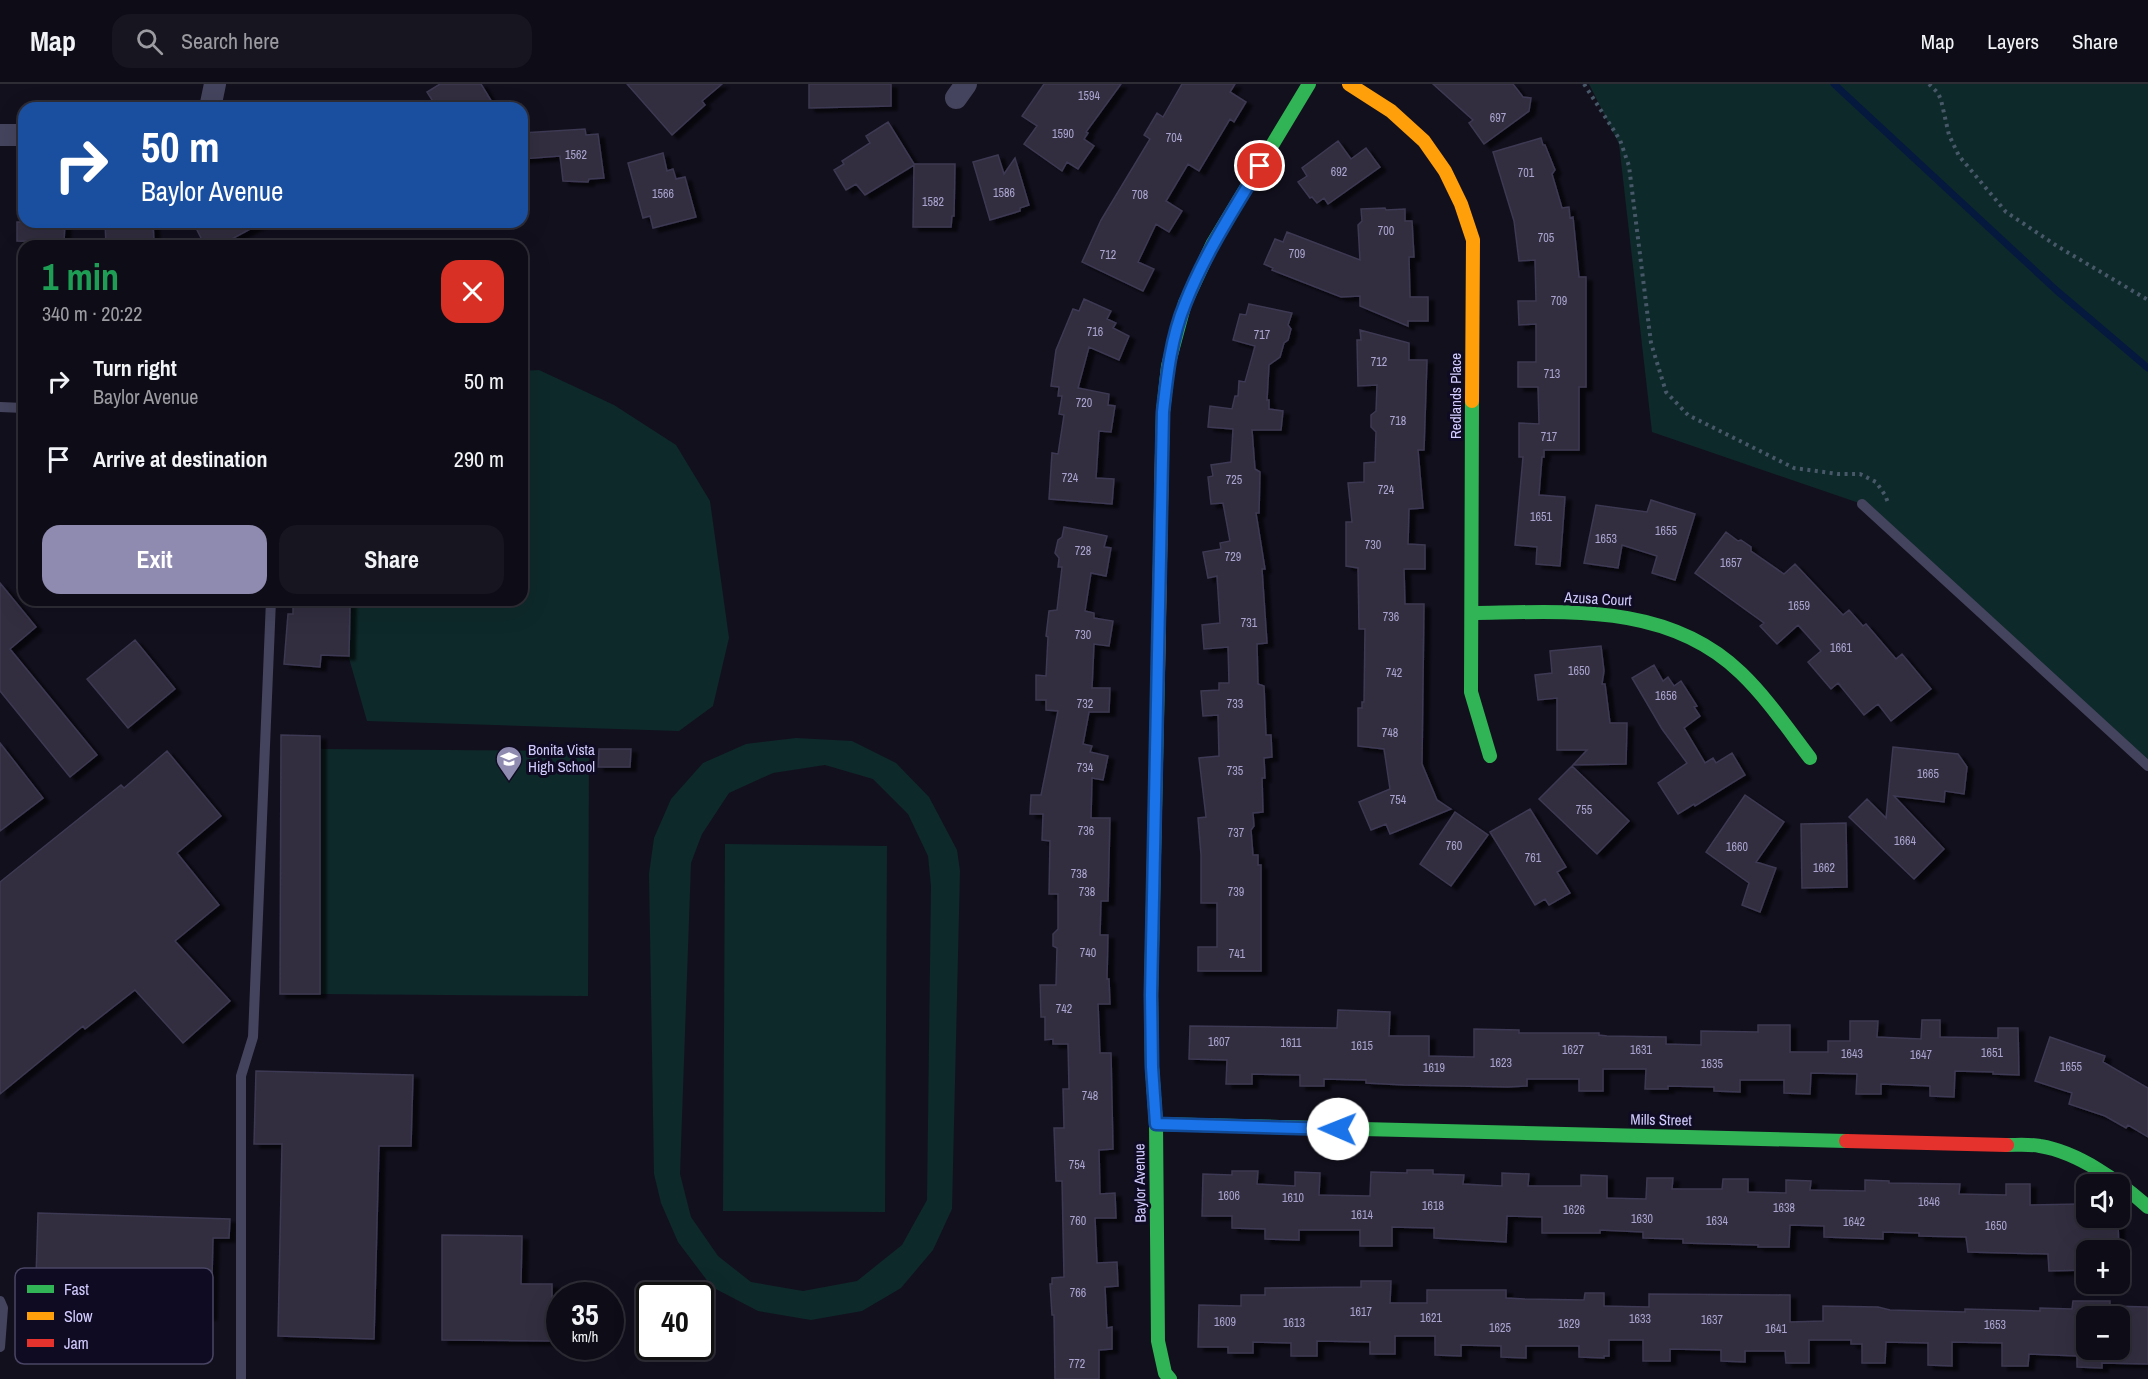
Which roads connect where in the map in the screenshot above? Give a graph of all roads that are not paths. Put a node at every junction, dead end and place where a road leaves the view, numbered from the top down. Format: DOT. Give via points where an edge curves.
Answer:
graph roads {
  1 [pos="215,84"];
  2 [pos="1309,84"];
  3 [pos="1349,84"];
  4 [pos="211,102"];
  5 [pos="0,135"];
  6 [pos="18,135"];
  7 [pos="0,407"];
  8 [pos="18,408"];
  9 [pos="1862,504"];
  10 [pos="271,606"];
  11 [pos="1472,613"];
  12 [pos="1490,756"];
  13 [pos="1810,758"];
  14 [pos="2148,766"];
  15 [pos="1156,1124"];
  16 [pos="2148,1207"];
  17 [pos="0,1301"];
  18 [pos="0,1347"];
  19 [pos="241,1379"];
  20 [pos="1170,1379"];
  1 -- 4 [label="street"];
  2 -- 15 [label="street, Baylor Avenue" via="1210,250 1185,303 1168,366 1163,412 1151,984"];
  3 -- 11 [label="street, Redlands Place" via="1394,112 1430,148 1457,191 1473,240"];
  5 -- 6 [label="street"];
  7 -- 8 [label="lane"];
  9 -- 14 [label="lane"];
  10 -- 19 [label="lane" via="254,1037 241,1076"];
  11 -- 12 [label="street, Redlands Place" via="1471,692"];
  11 -- 13 [label="street, Azusa Court" via="1621,615 1685,633 1740,671"];
  15 -- 16 [label="street, Mills Street" via="2040,1146 2103,1171"];
  15 -- 20 [label="street, Baylor Avenue" via="1158,1341"];
  17 -- 18 [label="lane"];
}
